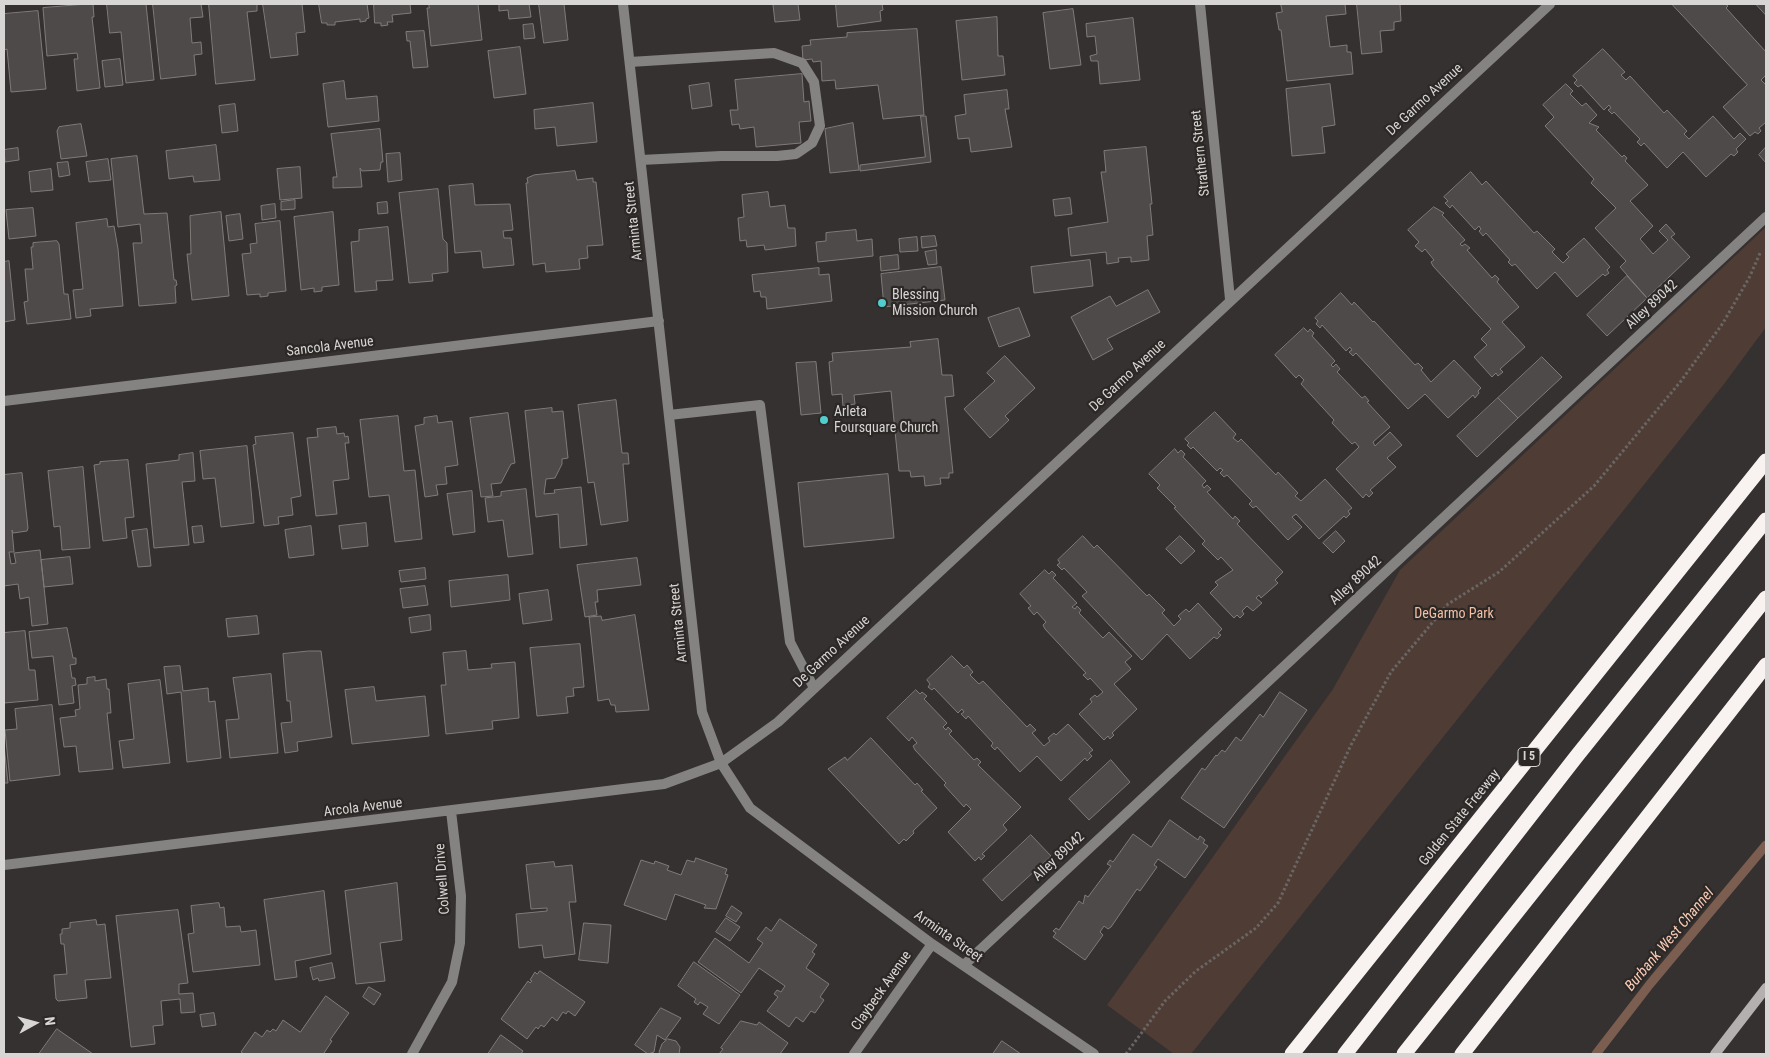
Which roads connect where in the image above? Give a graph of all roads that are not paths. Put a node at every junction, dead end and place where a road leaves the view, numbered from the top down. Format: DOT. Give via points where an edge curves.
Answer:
graph roads {
  1 [pos="624,4"];
  2 [pos="1200,4"];
  3 [pos="1550,4"];
  4 [pos="630,62"];
  5 [pos="641,160"];
  6 [pos="1766,217"];
  7 [pos="1230,300"];
  8 [pos="659,321"];
  9 [pos="4,401"];
  10 [pos="669,415"];
  11 [pos="1766,461"];
  12 [pos="1766,520"];
  13 [pos="1766,598"];
  14 [pos="1766,665"];
  15 [pos="814,688"];
  16 [pos="721,763"];
  17 [pos="451,811"];
  18 [pos="4,865"];
  19 [pos="932,944"];
  20 [pos="964,965"];
  21 [pos="1765,991"];
  22 [pos="412,1054"];
  23 [pos="854,1054"];
  24 [pos="1094,1054"];
  25 [pos="1292,1054"];
  26 [pos="1345,1054"];
  27 [pos="1404,1054"];
  28 [pos="1462,1054"];
  29 [pos="1715,1054"];
  1 -- 4 [label="street, Arminta Street"];
  2 -- 7 [label="street, Strathern Street"];
  3 -- 7 [label="street, De Garmo Avenue"];
  4 -- 5 [label="street, Arminta Street"];
  4 -- 5 [label="street" via="774,53 787,56 802,63 814,82 820,126 812,143 796,154"];
  5 -- 8 [label="street, Arminta Street"];
  6 -- 20 [label="street, Alley 89042"];
  7 -- 15 [label="street, De Garmo Avenue"];
  8 -- 9 [label="street, Sancola Avenue"];
  8 -- 10 [label="street, Arminta Street"];
  10 -- 15 [label="street" via="760,405 790,642"];
  10 -- 16 [label="street, Arminta Street" via="702,712"];
  11 -- 25 [label="highway, Golden State Freeway / I 5"];
  12 -- 26 [label="highway"];
  13 -- 27 [label="highway"];
  14 -- 28 [label="highway"];
  15 -- 16 [label="street, De Garmo Avenue" via="778,722"];
  16 -- 17 [label="street, Arcola Avenue" via="664,784"];
  16 -- 19 [label="street, Arminta Street" via="750,808"];
  17 -- 18 [label="street, Arcola Avenue"];
  17 -- 22 [label="street, Colwell Drive" via="461,896 460,944 452,982"];
  19 -- 20 [label="street, Arminta Street"];
  19 -- 23 [label="street, Claybeck Avenue"];
  20 -- 24 [label="street, Arminta Street"];
  21 -- 29 [label="main road"];
}
